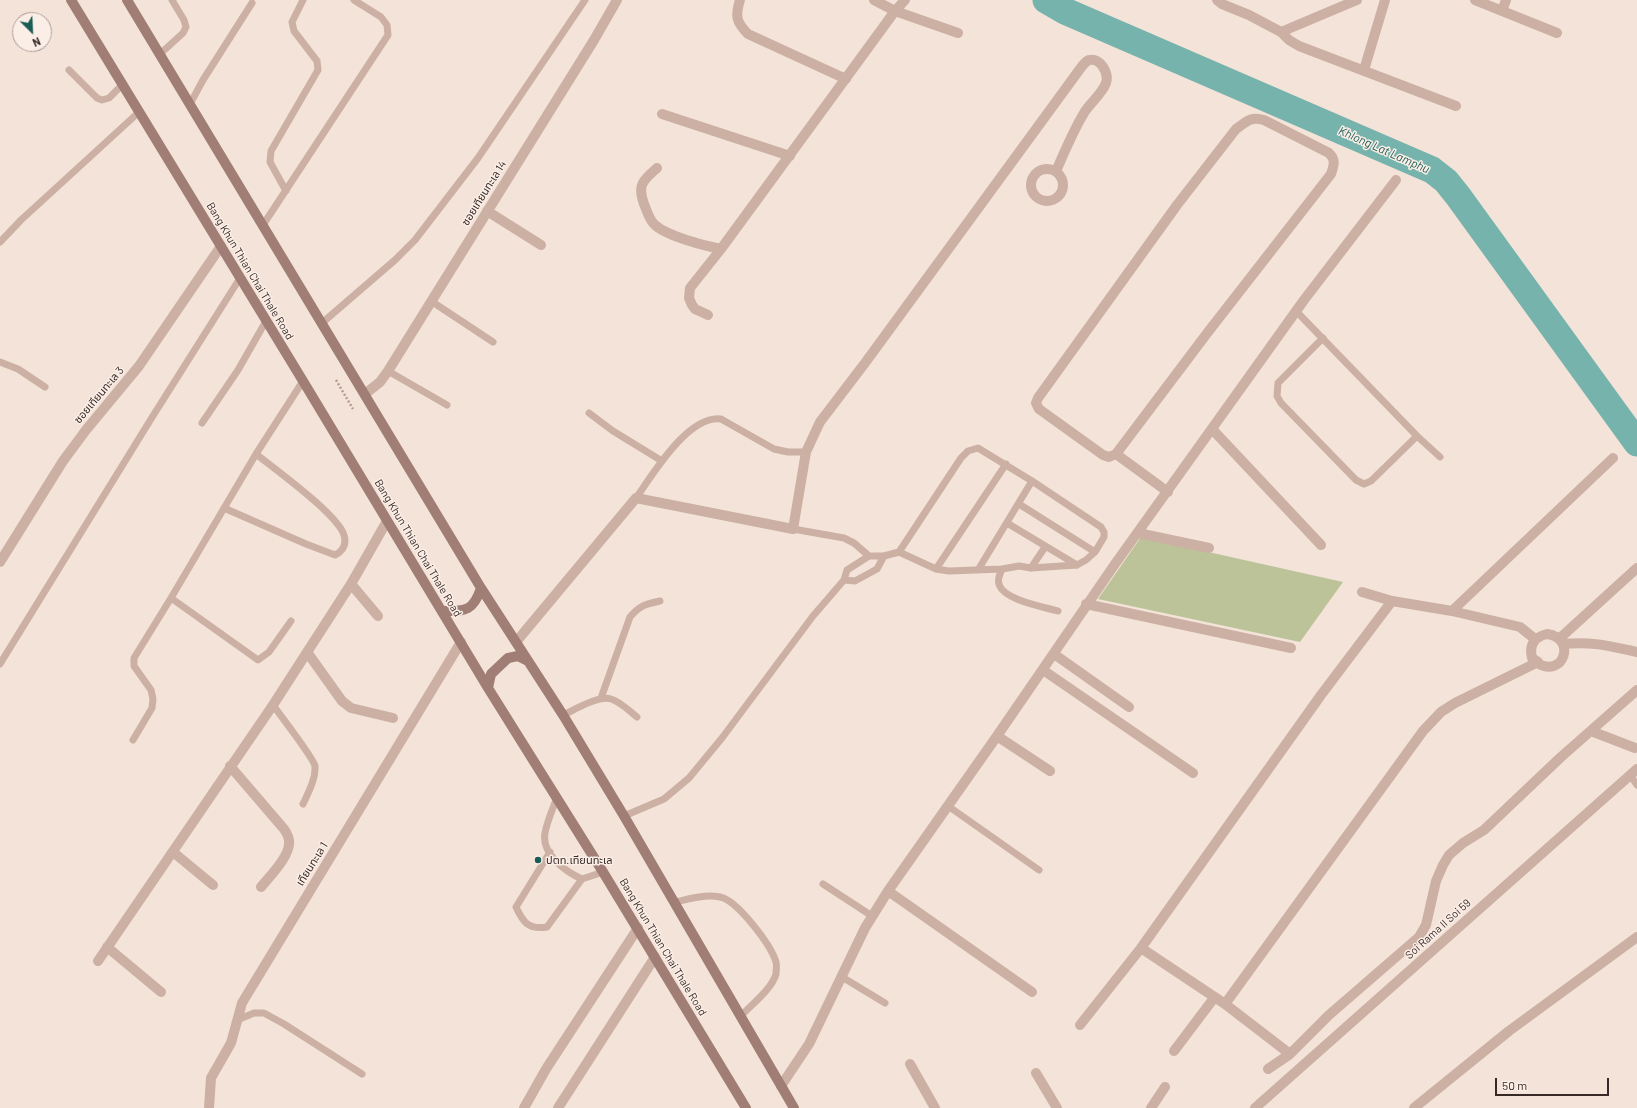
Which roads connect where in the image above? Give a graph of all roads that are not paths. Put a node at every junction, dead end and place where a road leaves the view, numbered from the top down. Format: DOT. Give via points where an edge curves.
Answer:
graph roads {
  1 [pos="71,0"];
  2 [pos="126,0"];
  3 [pos="172,0"];
  4 [pos="303,0"];
  5 [pos="354,0"];
  6 [pos="585,0"];
  7 [pos="617,0"];
  8 [pos="740,0"];
  9 [pos="874,0"];
  10 [pos="905,0"];
  11 [pos="1217,0"];
  12 [pos="1357,0"];
  13 [pos="1385,0"];
  14 [pos="1475,0"];
  15 [pos="1506,0"];
  16 [pos="252,3"];
  17 [pos="895,11"];
  18 [pos="1502,11"];
  19 [pos="1281,32"];
  20 [pos="958,33"];
  21 [pos="1557,33"];
  22 [pos="160,54"];
  23 [pos="69,70"];
  24 [pos="1364,70"];
  25 [pos="846,79"];
  26 [pos="122,85"];
  27 [pos="190,104"];
  28 [pos="1456,106"];
  29 [pos="139,112"];
  30 [pos="662,114"];
  31 [pos="790,156"];
  32 [pos="657,168"];
  33 [pos="1056,171"];
  34 [pos="1396,180"];
  35 [pos="286,191"];
  36 [pos="487,211"];
  37 [pos="263,225"];
  38 [pos="0,242"];
  39 [pos="541,245"];
  40 [pos="221,246"];
  41 [pos="721,249"];
  42 [pos="240,278"];
  43 [pos="431,301"];
  44 [pos="1296,311"];
  45 [pos="708,315"];
  46 [pos="266,321"];
  47 [pos="322,323"];
  48 [pos="1323,338"];
  49 [pos="493,342"];
  50 [pos="0,362"];
  51 [pos="388,371"];
  52 [pos="304,381"];
  53 [pos="45,387"];
  54 [pos="365,394"];
  55 [pos="448,405"];
  56 [pos="589,413"];
  57 [pos="202,423"];
  58 [pos="1212,429"];
  59 [pos="1417,436"];
  60 [pos="806,452"];
  61 [pos="256,454"];
  62 [pos="1116,454"];
  63 [pos="1440,457"];
  64 [pos="1612,458"];
  65 [pos="662,461"];
  66 [pos="1006,464"];
  67 [pos="1032,481"];
  68 [pos="1168,492"];
  69 [pos="636,498"];
  70 [pos="1019,504"];
  71 [pos="224,508"];
  72 [pos="387,522"];
  73 [pos="1007,523"];
  74 [pos="793,529"];
  75 [pos="1138,532"];
  76 [pos="1321,545"];
  77 [pos="1045,547"];
  78 [pos="1209,548"];
  79 [pos="899,552"];
  80 [pos="1095,552"];
  81 [pos="869,556"];
  82 [pos="884,556"];
  83 [pos="0,562"];
  84 [pos="1077,565"];
  85 [pos="1031,568"];
  86 [pos="1637,568"];
  87 [pos="936,569"];
  88 [pos="1002,569"];
  89 [pos="978,570"];
  90 [pos="844,580"];
  91 [pos="352,584"];
  92 [pos="481,588"];
  93 [pos="1362,592"];
  94 [pos="172,598"];
  95 [pos="660,601"];
  96 [pos="1392,601"];
  97 [pos="1086,604"];
  98 [pos="1452,610"];
  99 [pos="442,611"];
  100 [pos="1058,611"];
  101 [pos="378,616"];
  102 [pos="291,621"];
  103 [pos="1536,639"];
  104 [pos="1561,641"];
  105 [pos="461,642"];
  106 [pos="516,642"];
  107 [pos="1291,648"];
  108 [pos="307,652"];
  109 [pos="1637,652"];
  110 [pos="1054,654"];
  111 [pos="528,661"];
  112 [pos="1538,662"];
  113 [pos="0,664"];
  114 [pos="1043,670"];
  115 [pos="488,688"];
  116 [pos="1637,690"];
  117 [pos="601,698"];
  118 [pos="273,705"];
  119 [pos="1129,707"];
  120 [pos="562,715"];
  121 [pos="637,717"];
  122 [pos="393,718"];
  123 [pos="1591,731"];
  124 [pos="997,736"];
  125 [pos="133,740"];
  126 [pos="1635,748"];
  127 [pos="230,766"];
  128 [pos="1050,771"];
  129 [pos="1193,772"];
  130 [pos="1633,772"];
  131 [pos="1637,785"];
  132 [pos="557,798"];
  133 [pos="303,804"];
  134 [pos="948,806"];
  135 [pos="624,816"];
  136 [pos="173,852"];
  137 [pos="550,852"];
  138 [pos="1038,870"];
  139 [pos="603,872"];
  140 [pos="582,879"];
  141 [pos="823,884"];
  142 [pos="213,885"];
  143 [pos="261,887"];
  144 [pos="888,891"];
  145 [pos="675,902"];
  146 [pos="872,916"];
  147 [pos="638,928"];
  148 [pos="1637,937"];
  149 [pos="107,947"];
  150 [pos="1141,948"];
  151 [pos="655,957"];
  152 [pos="98,960"];
  153 [pos="842,978"];
  154 [pos="160,992"];
  155 [pos="1032,992"];
  156 [pos="1214,998"];
  157 [pos="885,1003"];
  158 [pos="1224,1004"];
  159 [pos="741,1016"];
  160 [pos="238,1017"];
  161 [pos="1080,1026"];
  162 [pos="1174,1051"];
  163 [pos="1290,1054"];
  164 [pos="910,1064"];
  165 [pos="1268,1070"];
  166 [pos="1036,1073"];
  167 [pos="362,1074"];
  168 [pos="781,1086"];
  169 [pos="1165,1087"];
  170 [pos="209,1108"];
  171 [pos="524,1108"];
  172 [pos="558,1108"];
  173 [pos="746,1108"];
  174 [pos="794,1108"];
  175 [pos="935,1108"];
  176 [pos="1056,1108"];
  177 [pos="1151,1108"];
  178 [pos="1255,1108"];
  179 [pos="1414,1108"];
  1 -- 26 [label="main road, Bang Khun Thian Chai Thale Road"];
  2 -- 22 [label="main road"];
  3 -- 22 [label="lane" via="186,27 183,33"];
  4 -- 35 [label="lane" via="292,22 294,31 316,61 318,70 271,151 270,162"];
  5 -- 35 [label="lane" via="381,17 387,25 388,35"];
  6 -- 47 [label="lane" via="478,158 415,240"];
  7 -- 36 [label="street, ซอยเทียนทะเล 14"];
  8 -- 25 [label="street" via="736,15 741,27 748,34"];
  9 -- 17 [label="street"];
  10 -- 17 [label="street"];
  11 -- 19 [label="street"];
  12 -- 19 [label="street"];
  13 -- 24 [label="street"];
  14 -- 18 [label="street"];
  15 -- 18 [label="street"];
  16 -- 27 [label="lane"];
  17 -- 20 [label="street"];
  17 -- 25 [label="street"];
  18 -- 21 [label="street"];
  19 -- 24 [label="street" via="1299,46"];
  22 -- 27 [label="main road"];
  23 -- 26 [label="lane" via="102,100 109,98"];
  24 -- 28 [label="street"];
  25 -- 31 [label="street"];
  26 -- 29 [label="main road, Bang Khun Thian Chai Thale Road"];
  27 -- 37 [label="main road"];
  29 -- 38 [label="lane"];
  29 -- 40 [label="main road, Bang Khun Thian Chai Thale Road"];
  30 -- 31 [label="street"];
  31 -- 41 [label="street"];
  32 -- 41 [label="street" via="642,183 640,193 654,225 664,232"];
  33 -- 60 [label="street" via="1078,123 1104,88 1107,75 1103,66 1096,60 1086,62 1077,73 820,422"];
  34 -- 44 [label="street"];
  35 -- 37 [label="lane"];
  36 -- 39 [label="street"];
  36 -- 43 [label="street, ซอยเทียนทะเล 14"];
  37 -- 47 [label="main road"];
  40 -- 42 [label="main road, Bang Khun Thian Chai Thale Road"];
  40 -- 83 [label="street, ซอยเทียนทะเล 3" via="139,366 63,461"];
  41 -- 45 [label="street" via="690,288 689,298 692,305"];
  42 -- 46 [label="main road, Bang Khun Thian Chai Thale Road"];
  42 -- 113 [label="lane"];
  43 -- 49 [label="lane"];
  43 -- 51 [label="street, ซอยเทียนทะเล 14"];
  44 -- 48 [label="lane"];
  44 -- 58 [label="street"];
  46 -- 52 [label="main road, Bang Khun Thian Chai Thale Road"];
  46 -- 57 [label="lane" via="238,370"];
  47 -- 54 [label="main road"];
  48 -- 59 [label="lane"];
  48 -- 59 [label="lane" via="1278,383 1277,396 1281,403 1356,480 1364,484 1371,481"];
  50 -- 53 [label="lane" via="18,369"];
  51 -- 54 [label="street, ซอยเทียนทะเล 14" via="380,382"];
  51 -- 55 [label="lane"];
  52 -- 61 [label="lane"];
  52 -- 72 [label="main road, Bang Khun Thian Chai Thale Road"];
  54 -- 92 [label="main road"];
  56 -- 65 [label="lane"];
  58 -- 68 [label="street"];
  58 -- 76 [label="street"];
  59 -- 63 [label="lane"];
  60 -- 65 [label="lane" via="774,449 721,419 713,418 700,423 678,441"];
  60 -- 74 [label="street"];
  61 -- 71 [label="lane"];
  61 -- 71 [label="lane" via="328,512 345,536 345,546 335,555"];
  62 -- 62 [label="street" via="1109,457 1103,455 1039,408 1036,403 1038,398 1177,205 1236,129 1255,117 1329,153 1334,158 1331,174"];
  62 -- 68 [label="street"];
  64 -- 98 [label="street"];
  65 -- 69 [label="lane"];
  66 -- 67 [label="lane"];
  66 -- 79 [label="lane" via="978,448 968,451"];
  66 -- 87 [label="lane"];
  67 -- 70 [label="lane"];
  67 -- 80 [label="lane" via="1101,527 1104,537"];
  68 -- 75 [label="street"];
  69 -- 74 [label="street"];
  69 -- 106 [label="street"];
  70 -- 73 [label="lane"];
  70 -- 80 [label="lane"];
  71 -- 94 [label="lane"];
  72 -- 91 [label="street"];
  72 -- 99 [label="main road, Bang Khun Thian Chai Thale Road"];
  73 -- 77 [label="lane"];
  73 -- 89 [label="lane"];
  74 -- 81 [label="lane" via="844,538"];
  75 -- 78 [label="street"];
  75 -- 97 [label="street"];
  77 -- 84 [label="lane"];
  77 -- 85 [label="lane"];
  79 -- 82 [label="lane"];
  79 -- 87 [label="lane"];
  80 -- 84 [label="lane"];
  81 -- 82 [label="lane"];
  81 -- 90 [label="lane" via="848,570"];
  82 -- 90 [label="lane" via="877,569 855,581"];
  84 -- 85 [label="lane"];
  85 -- 88 [label="lane" via="1019,566"];
  86 -- 104 [label="street"];
  87 -- 89 [label="lane"];
  88 -- 89 [label="lane"];
  88 -- 100 [label="lane" via="998,581 1003,591 1013,598"];
  90 -- 135 [label="lane" via="813,616 689,778 664,799"];
  91 -- 101 [label="street"];
  91 -- 108 [label="street"];
  92 -- 99 [label="main road" via="471,607 461,611"];
  92 -- 106 [label="main road"];
  93 -- 96 [label="street"];
  94 -- 102 [label="lane" via="258,660 270,652"];
  94 -- 125 [label="lane" via="134,658 134,666 151,690 153,699 152,708"];
  95 -- 117 [label="lane" via="638,608 630,617"];
  96 -- 98 [label="street"];
  96 -- 150 [label="street" via="1321,695"];
  97 -- 107 [label="street"];
  97 -- 110 [label="street"];
  98 -- 103 [label="street" via="1520,627"];
  99 -- 105 [label="main road, Bang Khun Thian Chai Thale Road"];
  103 -- 104 [label="street" via="1547,634 1554,635"];
  103 -- 112 [label="street" via="1531,652 1532,658"];
  104 -- 109 [label="street" via="1595,643"];
  104 -- 112 [label="street" via="1565,651 1558,664 1549,668 1536,664"];
  105 -- 115 [label="main road, Bang Khun Thian Chai Thale Road"];
  105 -- 160 [label="street, เทียนทะเล 1" via="277,944 242,1003"];
  106 -- 111 [label="main road"];
  108 -- 118 [label="street"];
  108 -- 122 [label="street" via="338,696 351,708"];
  110 -- 114 [label="street"];
  110 -- 119 [label="street"];
  111 -- 115 [label="main road" via="518,656 508,658 491,674"];
  111 -- 120 [label="main road"];
  112 -- 158 [label="street" via="1454,703 1441,712 1423,731"];
  114 -- 124 [label="street"];
  114 -- 129 [label="street"];
  115 -- 132 [label="main road, Bang Khun Thian Chai Thale Road"];
  116 -- 123 [label="street"];
  117 -- 120 [label="lane"];
  117 -- 121 [label="lane" via="610,698"];
  118 -- 127 [label="street"];
  118 -- 133 [label="lane" via="315,766"];
  120 -- 135 [label="main road"];
  123 -- 126 [label="street"];
  123 -- 163 [label="street" via="1484,830 1449,855 1436,882 1426,925 1419,937 1329,1015"];
  124 -- 128 [label="street"];
  124 -- 134 [label="street"];
  127 -- 136 [label="street"];
  127 -- 143 [label="street" via="284,829 289,840 286,855"];
  130 -- 131 [label="lane"];
  130 -- 178 [label="street, Soi Rama II Soi 59"];
  132 -- 137 [label="lane" via="544,834"];
  132 -- 139 [label="main road, Bang Khun Thian Chai Thale Road"];
  134 -- 138 [label="lane"];
  134 -- 144 [label="street"];
  135 -- 145 [label="main road"];
  136 -- 142 [label="street"];
  136 -- 149 [label="street"];
  137 -- 140 [label="lane" via="568,872"];
  137 -- 140 [label="lane" via="516,907 521,919 531,927 547,928"];
  139 -- 140 [label="lane"];
  139 -- 147 [label="main road, Bang Khun Thian Chai Thale Road"];
  141 -- 146 [label="lane"];
  144 -- 146 [label="street"];
  144 -- 155 [label="street"];
  145 -- 159 [label="main road"];
  145 -- 159 [label="lane" via="703,896 721,897 732,902 745,914 772,953 777,963 776,975 770,986"];
  146 -- 153 [label="street"];
  147 -- 151 [label="main road, Bang Khun Thian Chai Thale Road"];
  147 -- 171 [label="street" via="546,1069"];
  148 -- 179 [label="street" via="1509,1031"];
  149 -- 152 [label="street"];
  149 -- 154 [label="street"];
  150 -- 156 [label="street"];
  150 -- 161 [label="street"];
  151 -- 172 [label="street"];
  151 -- 173 [label="main road, Bang Khun Thian Chai Thale Road"];
  153 -- 157 [label="lane"];
  153 -- 168 [label="street" via="809,1044"];
  156 -- 158 [label="street"];
  156 -- 162 [label="street"];
  158 -- 163 [label="street"];
  159 -- 168 [label="main road"];
  160 -- 167 [label="lane" via="264,1013"];
  160 -- 170 [label="street, เทียนทะเล 1" via="230,1043 211,1078"];
  163 -- 165 [label="street"];
  164 -- 175 [label="street"];
  166 -- 176 [label="street"];
  168 -- 174 [label="main road"];
  169 -- 177 [label="street"];
}
